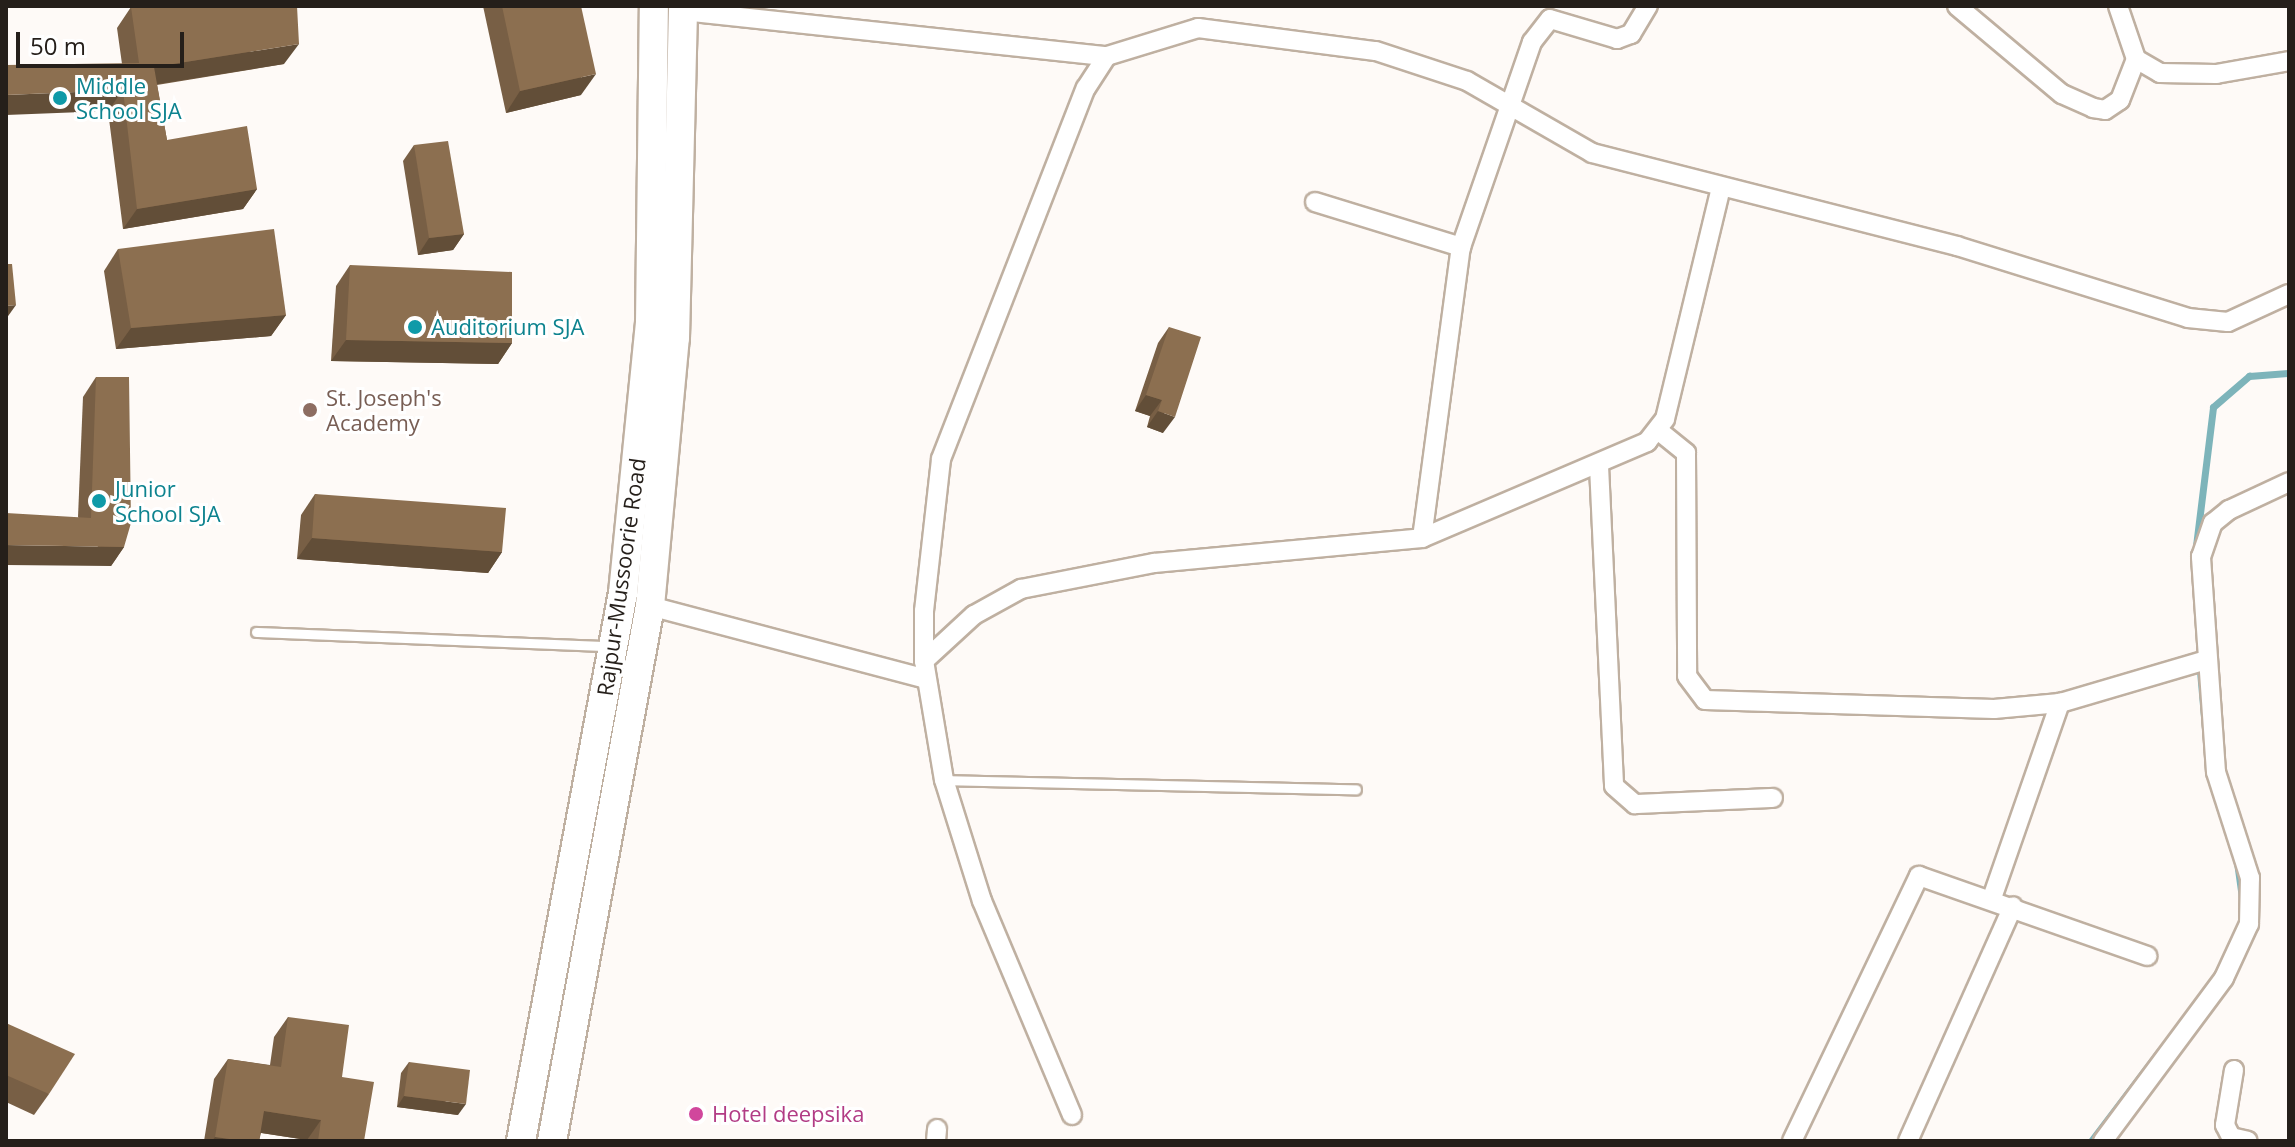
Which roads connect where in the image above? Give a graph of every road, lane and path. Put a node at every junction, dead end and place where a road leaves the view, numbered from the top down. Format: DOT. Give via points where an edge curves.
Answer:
graph roads {
  1 [pos="654,6"];
  2 [pos="1648,6"];
  3 [pos="1957,6"];
  4 [pos="2118,6"];
  5 [pos="683,9"];
  6 [pos="1107,56"];
  7 [pos="2136,59"];
  8 [pos="2289,61"];
  9 [pos="1507,101"];
  10 [pos="1721,188"];
  11 [pos="1315,202"];
  12 [pos="1461,247"];
  13 [pos="2289,294"];
  14 [pos="1659,431"];
  15 [pos="1599,466"];
  16 [pos="2289,482"];
  17 [pos="1422,538"];
  18 [pos="650,606"];
  19 [pos="256,632"];
  20 [pos="614,646"];
  21 [pos="2204,660"];
  22 [pos="925,670"];
  23 [pos="2060,703"];
  24 [pos="944,780"];
  25 [pos="1356,789"];
  26 [pos="1773,798"];
  27 [pos="1992,898"];
  28 [pos="2013,906"];
  29 [pos="2147,956"];
  30 [pos="2234,1070"];
  31 [pos="1072,1115"];
  32 [pos="521,1141"];
  33 [pos="552,1141"];
  34 [pos="1792,1141"];
  35 [pos="1908,1141"];
  36 [pos="2103,1141"];
  37 [pos="2248,1141"];
  1 -- 20 [label="main road, Rajpur-Mussoorie Road" via="650,323"];
  2 -- 9 [label="street" via="1631,34 1617,39 1550,19"];
  3 -- 7 [label="street" via="2062,94 2093,108 2114,108"];
  4 -- 7 [label="street"];
  5 -- 6 [label="street"];
  5 -- 18 [label="main road, Rajpur-Mussoorie Road" via="675,338"];
  6 -- 9 [label="street" via="1198,28 1376,51"];
  6 -- 22 [label="street" via="1086,88 941,459"];
  7 -- 8 [label="street" via="2160,73 2216,74"];
  9 -- 10 [label="street" via="1592,153"];
  9 -- 12 [label="street"];
  10 -- 13 [label="street" via="1957,246 2209,323 2228,322"];
  10 -- 14 [label="street"];
  11 -- 12 [label="street"];
  12 -- 17 [label="street"];
  14 -- 15 [label="street"];
  14 -- 23 [label="street" via="1686,453 1687,676 1705,700 1959,711"];
  15 -- 17 [label="street"];
  15 -- 26 [label="street" via="1614,786 1635,804"];
  16 -- 21 [label="street" via="2229,510 2204,540 2199,604"];
  17 -- 22 [label="street" via="1074,575 997,602"];
  18 -- 22 [label="street"];
  18 -- 33 [label="main road, Rajpur-Mussoorie Road"];
  19 -- 20 [label="lane"];
  20 -- 32 [label="main road, Rajpur-Mussoorie Road"];
  21 -- 23 [label="street"];
  21 -- 36 [label="street" via="2216,702 2220,792 2250,878 2249,924 2224,978"];
  22 -- 24 [label="street"];
  23 -- 27 [label="street"];
  24 -- 25 [label="lane"];
  24 -- 31 [label="street" via="982,901"];
  27 -- 28 [label="street"];
  27 -- 34 [label="street" via="1926,876 1915,879"];
  28 -- 29 [label="street"];
  28 -- 35 [label="street"];
  30 -- 37 [label="street" via="2225,1125 2231,1137"];
}
